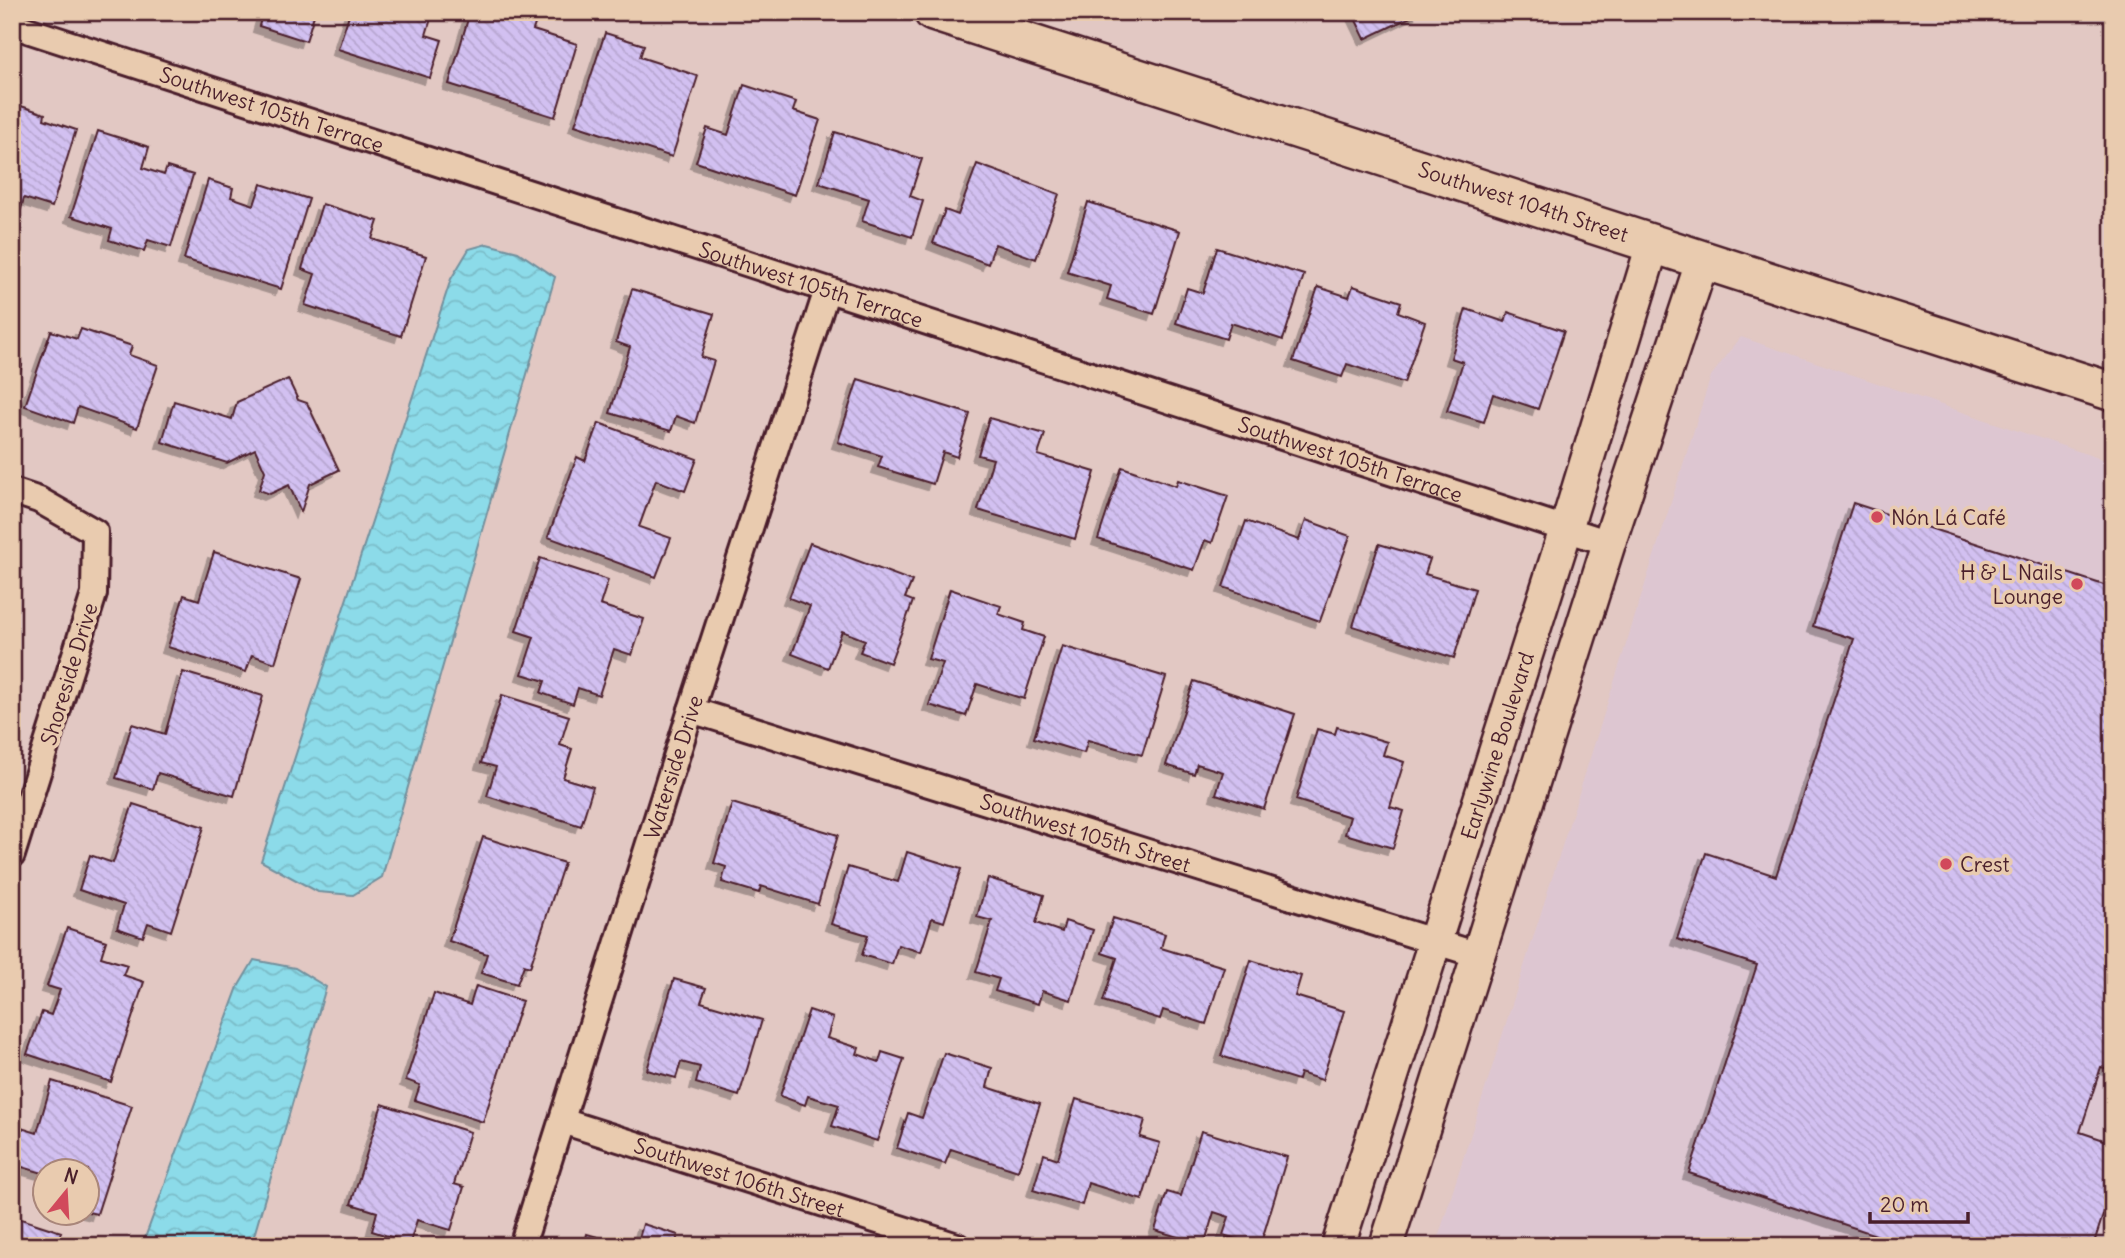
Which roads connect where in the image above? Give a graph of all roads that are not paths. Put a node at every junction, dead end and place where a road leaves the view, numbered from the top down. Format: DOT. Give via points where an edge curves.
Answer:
graph roads {
  1 [pos="939,13"];
  2 [pos="989,21"];
  3 [pos="12,25"];
  4 [pos="1653,244"];
  5 [pos="1703,259"];
  6 [pos="827,290"];
  7 [pos="2113,392"];
  8 [pos="12,491"];
  9 [pos="1566,529"];
  10 [pos="1609,543"];
  11 [pos="691,710"];
  12 [pos="12,855"];
  13 [pos="1436,942"];
  14 [pos="1478,955"];
  15 [pos="562,1121"];
  16 [pos="522,1246"];
  17 [pos="957,1246"];
  18 [pos="1338,1246"];
  19 [pos="1386,1246"];
  1 -- 2 [label="main road, Southwest 104th Street"];
  2 -- 4 [label="main road, Southwest 104th Street"];
  3 -- 6 [label="street, Southwest 105th Terrace"];
  4 -- 5 [label="main road, Southwest 104th Street"];
  4 -- 9 [label="street, Earlywine Boulevard"];
  5 -- 7 [label="main road, Southwest 104th Street"];
  5 -- 10 [label="street, Earlywine Boulevard"];
  6 -- 9 [label="street, Southwest 105th Terrace"];
  6 -- 11 [label="street, Waterside Drive"];
  8 -- 12 [label="street, Shoreside Drive" via="39,500 95,531 94,594"];
  9 -- 10 [label="street, Southwest 105th Terrace"];
  9 -- 13 [label="street, Earlywine Boulevard"];
  10 -- 14 [label="street, Earlywine Boulevard"];
  11 -- 13 [label="street, Southwest 105th Street"];
  11 -- 15 [label="street, Waterside Drive"];
  13 -- 14 [label="street, Southwest 105th Street"];
  13 -- 18 [label="street, Earlywine Boulevard"];
  14 -- 19 [label="street, Earlywine Boulevard"];
  15 -- 16 [label="street, Waterside Drive"];
  15 -- 17 [label="street, Southwest 106th Street"];
}
